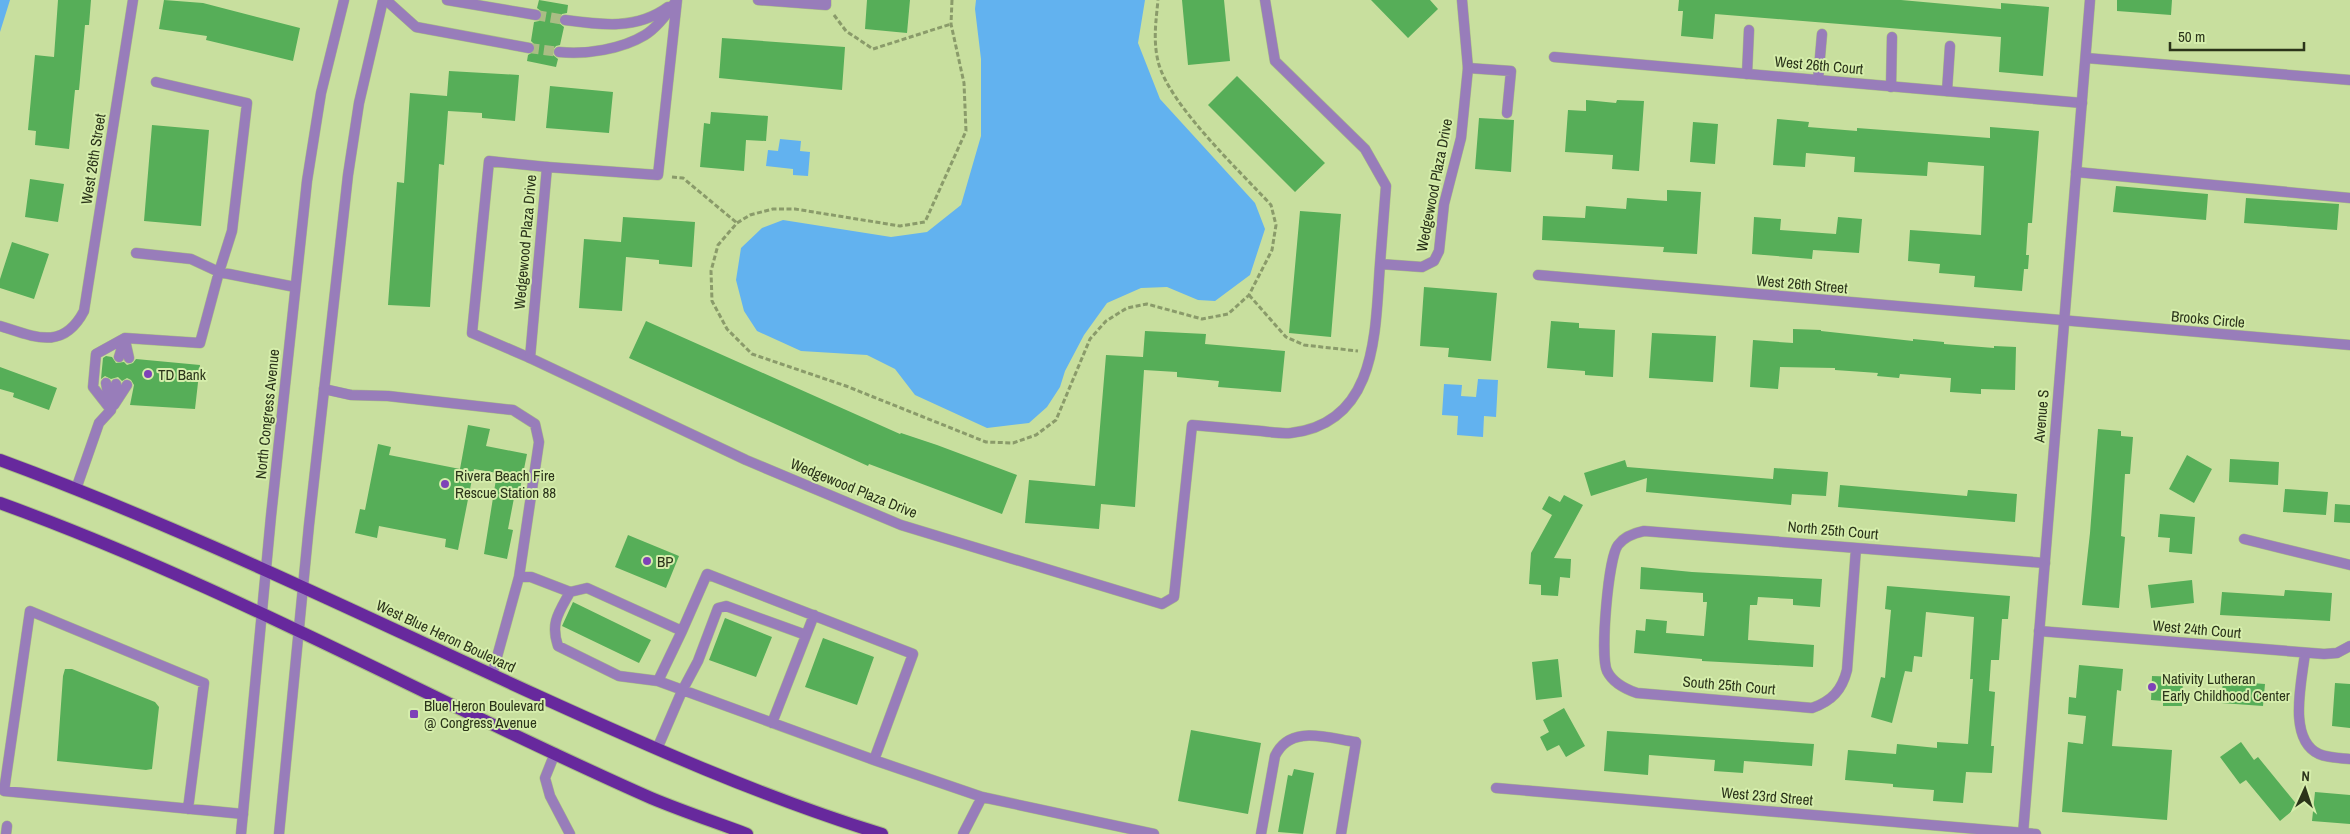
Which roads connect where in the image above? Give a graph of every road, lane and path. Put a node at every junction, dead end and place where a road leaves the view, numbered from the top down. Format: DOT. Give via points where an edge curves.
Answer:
graph roads {
  1 [pos="133,0"];
  2 [pos="344,0"];
  3 [pos="385,0"];
  4 [pos="447,0"];
  5 [pos="677,0"];
  6 [pos="758,0"];
  7 [pos="952,0"];
  8 [pos="1158,0"];
  9 [pos="1265,0"];
  10 [pos="1462,0"];
  11 [pos="2090,0"];
  12 [pos="826,2"];
  13 [pos="536,15"];
  14 [pos="565,20"];
  15 [pos="951,24"];
  16 [pos="1749,30"];
  17 [pos="1822,34"];
  18 [pos="1892,37"];
  19 [pos="1950,46"];
  20 [pos="530,48"];
  21 [pos="559,52"];
  22 [pos="1554,58"];
  23 [pos="2086,58"];
  24 [pos="1468,68"];
  25 [pos="1747,74"];
  26 [pos="1818,80"];
  27 [pos="2350,80"];
  28 [pos="156,82"];
  29 [pos="1891,87"];
  30 [pos="1947,91"];
  31 [pos="2082,103"];
  32 [pos="1508,113"];
  33 [pos="547,166"];
  34 [pos="2076,172"];
  35 [pos="658,175"];
  36 [pos="2350,198"];
  37 [pos="737,223"];
  38 [pos="136,253"];
  39 [pos="1380,264"];
  40 [pos="219,272"];
  41 [pos="1538,275"];
  42 [pos="295,287"];
  43 [pos="1249,295"];
  44 [pos="2064,322"];
  45 [pos="0,326"];
  46 [pos="125,338"];
  47 [pos="2350,345"];
  48 [pos="1371,353"];
  49 [pos="106,356"];
  50 [pos="124,358"];
  51 [pos="530,358"];
  52 [pos="116,384"];
  53 [pos="324,389"];
  54 [pos="111,410"];
  55 [pos="0,460"];
  56 [pos="76,489"];
  57 [pos="0,503"];
  58 [pos="2244,539"];
  59 [pos="1621,541"];
  60 [pos="1856,548"];
  61 [pos="2045,563"];
  62 [pos="2350,565"];
  63 [pos="266,571"];
  64 [pos="519,576"];
  65 [pos="304,589"];
  66 [pos="570,592"];
  67 [pos="262,612"];
  68 [pos="814,615"];
  69 [pos="682,631"];
  70 [pos="2039,631"];
  71 [pos="299,632"];
  72 [pos="806,635"];
  73 [pos="2350,646"];
  74 [pos="2305,653"];
  75 [pos="492,675"];
  76 [pos="658,682"];
  77 [pos="682,691"];
  78 [pos="772,723"];
  79 [pos="657,750"];
  80 [pos="555,753"];
  81 [pos="2350,759"];
  82 [pos="874,760"];
  83 [pos="1496,788"];
  84 [pos="982,796"];
  85 [pos="188,809"];
  86 [pos="243,814"];
  87 [pos="570,833"];
  88 [pos="241,834"];
  89 [pos="279,834"];
  90 [pos="747,834"];
  91 [pos="882,834"];
  92 [pos="963,834"];
  93 [pos="1154,834"];
  94 [pos="1262,834"];
  95 [pos="1341,834"];
  96 [pos="2023,834"];
  97 [pos="2036,834"];
  1 -- 45 [label="street, West 26th Street" via="84,311 78,322 63,334 44,339"];
  2 -- 42 [label="street, North Congress Avenue" via="312,143"];
  3 -- 20 [label="street" via="416,27"];
  3 -- 53 [label="street" via="359,103"];
  4 -- 13 [label="street"];
  5 -- 14 [label="street" via="659,13 630,24"];
  5 -- 21 [label="street" via="655,27 632,41 594,51"];
  5 -- 35 [label="street"];
  6 -- 12 [label="street"];
  7 -- 15 [label="path"];
  8 -- 43 [label="path" via="1154,35 1158,62 1172,94 1272,204 1276,225 1272,250"];
  9 -- 39 [label="street, Wedgewood Plaza Drive" via="1275,62 1365,148 1386,186"];
  10 -- 24 [label="street, Wedgewood Plaza Drive"];
  11 -- 23 [label="street, Avenue S"];
  12 -- 15 [label="path" via="846,31 873,49"];
  15 -- 37 [label="path" via="964,83 966,131 924,222 900,226 795,209 773,209 750,215"];
  16 -- 25 [label="street"];
  17 -- 26 [label="street"];
  18 -- 29 [label="street"];
  19 -- 30 [label="street"];
  22 -- 25 [label="street, West 26th Court"];
  23 -- 27 [label="street"];
  23 -- 31 [label="street, Avenue S"];
  24 -- 32 [label="street" via="1512,71"];
  24 -- 39 [label="street, Wedgewood Plaza Drive" via="1461,138 1444,204 1439,251 1434,262 1422,267"];
  25 -- 26 [label="street, West 26th Court"];
  26 -- 29 [label="street, West 26th Court"];
  28 -- 40 [label="street" via="247,103 232,231"];
  29 -- 30 [label="street, West 26th Court"];
  30 -- 31 [label="street, West 26th Court"];
  31 -- 34 [label="street, Avenue S"];
  33 -- 35 [label="street, Wedgewood Plaza Drive"];
  33 -- 51 [label="street, Wedgewood Plaza Drive"];
  33 -- 51 [label="street" via="489,161 472,333"];
  34 -- 36 [label="street"];
  34 -- 44 [label="street, Avenue S"];
  35 -- 37 [label="path" via="683,178"];
  37 -- 43 [label="path" via="718,245 711,270 712,301 727,329 752,354 846,386 986,442 1013,443 1036,436 1056,420 1090,339 1106,321 1127,308 1147,304 1202,319 1228,314"];
  38 -- 40 [label="street" via="191,259"];
  39 -- 48 [label="street, Wedgewood Plaza Drive"];
  40 -- 42 [label="street"];
  40 -- 46 [label="street" via="200,343"];
  41 -- 44 [label="street, West 26th Street"];
  42 -- 63 [label="street, North Congress Avenue"];
  43 -- 48 [label="path" via="1286,337 1304,345"];
  44 -- 47 [label="street, Brooks Circle"];
  44 -- 61 [label="street, Avenue S"];
  46 -- 49 [label="street"];
  46 -- 50 [label="street"];
  46 -- 54 [label="street" via="96,354 93,387"];
  48 -- 51 [label="street, Wedgewood Plaza Drive" via="1368,369 1356,393 1339,415 1319,428 1289,433 1192,425 1174,597 1162,604 901,525 746,460"];
  52 -- 54 [label="street"];
  53 -- 64 [label="street" via="350,395 513,410 535,424 540,442"];
  53 -- 65 [label="street"];
  54 -- 56 [label="street" via="99,423"];
  55 -- 56 [label="main road, West Blue Heron Boulevard"];
  56 -- 63 [label="main road, West Blue Heron Boulevard"];
  57 -- 67 [label="main road"];
  58 -- 62 [label="street"];
  59 -- 60 [label="street, North 25th Court" via="1635,533 1652,530"];
  59 -- 60 [label="street, South 25th Court" via="1612,560 1603,653 1607,671 1620,686 1637,693 1812,708 1835,696 1847,670"];
  60 -- 61 [label="street, North 25th Court"];
  61 -- 70 [label="street, Avenue S"];
  63 -- 65 [label="main road, West Blue Heron Boulevard"];
  63 -- 67 [label="street, North Congress Avenue"];
  64 -- 66 [label="street"];
  64 -- 75 [label="street"];
  65 -- 71 [label="street"];
  65 -- 75 [label="main road, West Blue Heron Boulevard"];
  66 -- 69 [label="street" via="587,588"];
  66 -- 76 [label="street" via="557,616 553,632 558,646 619,676"];
  67 -- 71 [label="main road"];
  67 -- 86 [label="street, North Congress Avenue"];
  68 -- 69 [label="street" via="707,574"];
  68 -- 72 [label="street"];
  68 -- 82 [label="street" via="913,654"];
  69 -- 76 [label="street"];
  70 -- 74 [label="street, West 24th Court"];
  70 -- 96 [label="street, Avenue S"];
  71 -- 80 [label="main road"];
  71 -- 89 [label="street"];
  72 -- 77 [label="street" via="726,606 718,608 698,661"];
  72 -- 78 [label="street"];
  73 -- 74 [label="street, West 24th Court" via="2337,653"];
  74 -- 81 [label="street" via="2299,716 2302,734 2320,755"];
  75 -- 79 [label="main road, West Blue Heron Boulevard"];
  76 -- 77 [label="street"];
  77 -- 78 [label="street"];
  77 -- 79 [label="street"];
  78 -- 82 [label="street"];
  79 -- 91 [label="main road, West Blue Heron Boulevard" via="752,789"];
  80 -- 87 [label="street" via="545,778 550,796"];
  80 -- 90 [label="main road" via="653,799"];
  82 -- 84 [label="street"];
  83 -- 96 [label="street, West 23rd Street"];
  84 -- 92 [label="street"];
  84 -- 93 [label="street"];
  85 -- 85 [label="street" via="4,791 30,611 204,683"];
  85 -- 86 [label="street"];
  86 -- 88 [label="street, North Congress Avenue"];
  94 -- 95 [label="street" via="1275,756 1279,746 1302,734 1356,742"];
  96 -- 97 [label="street, West 23rd Street"];
}
